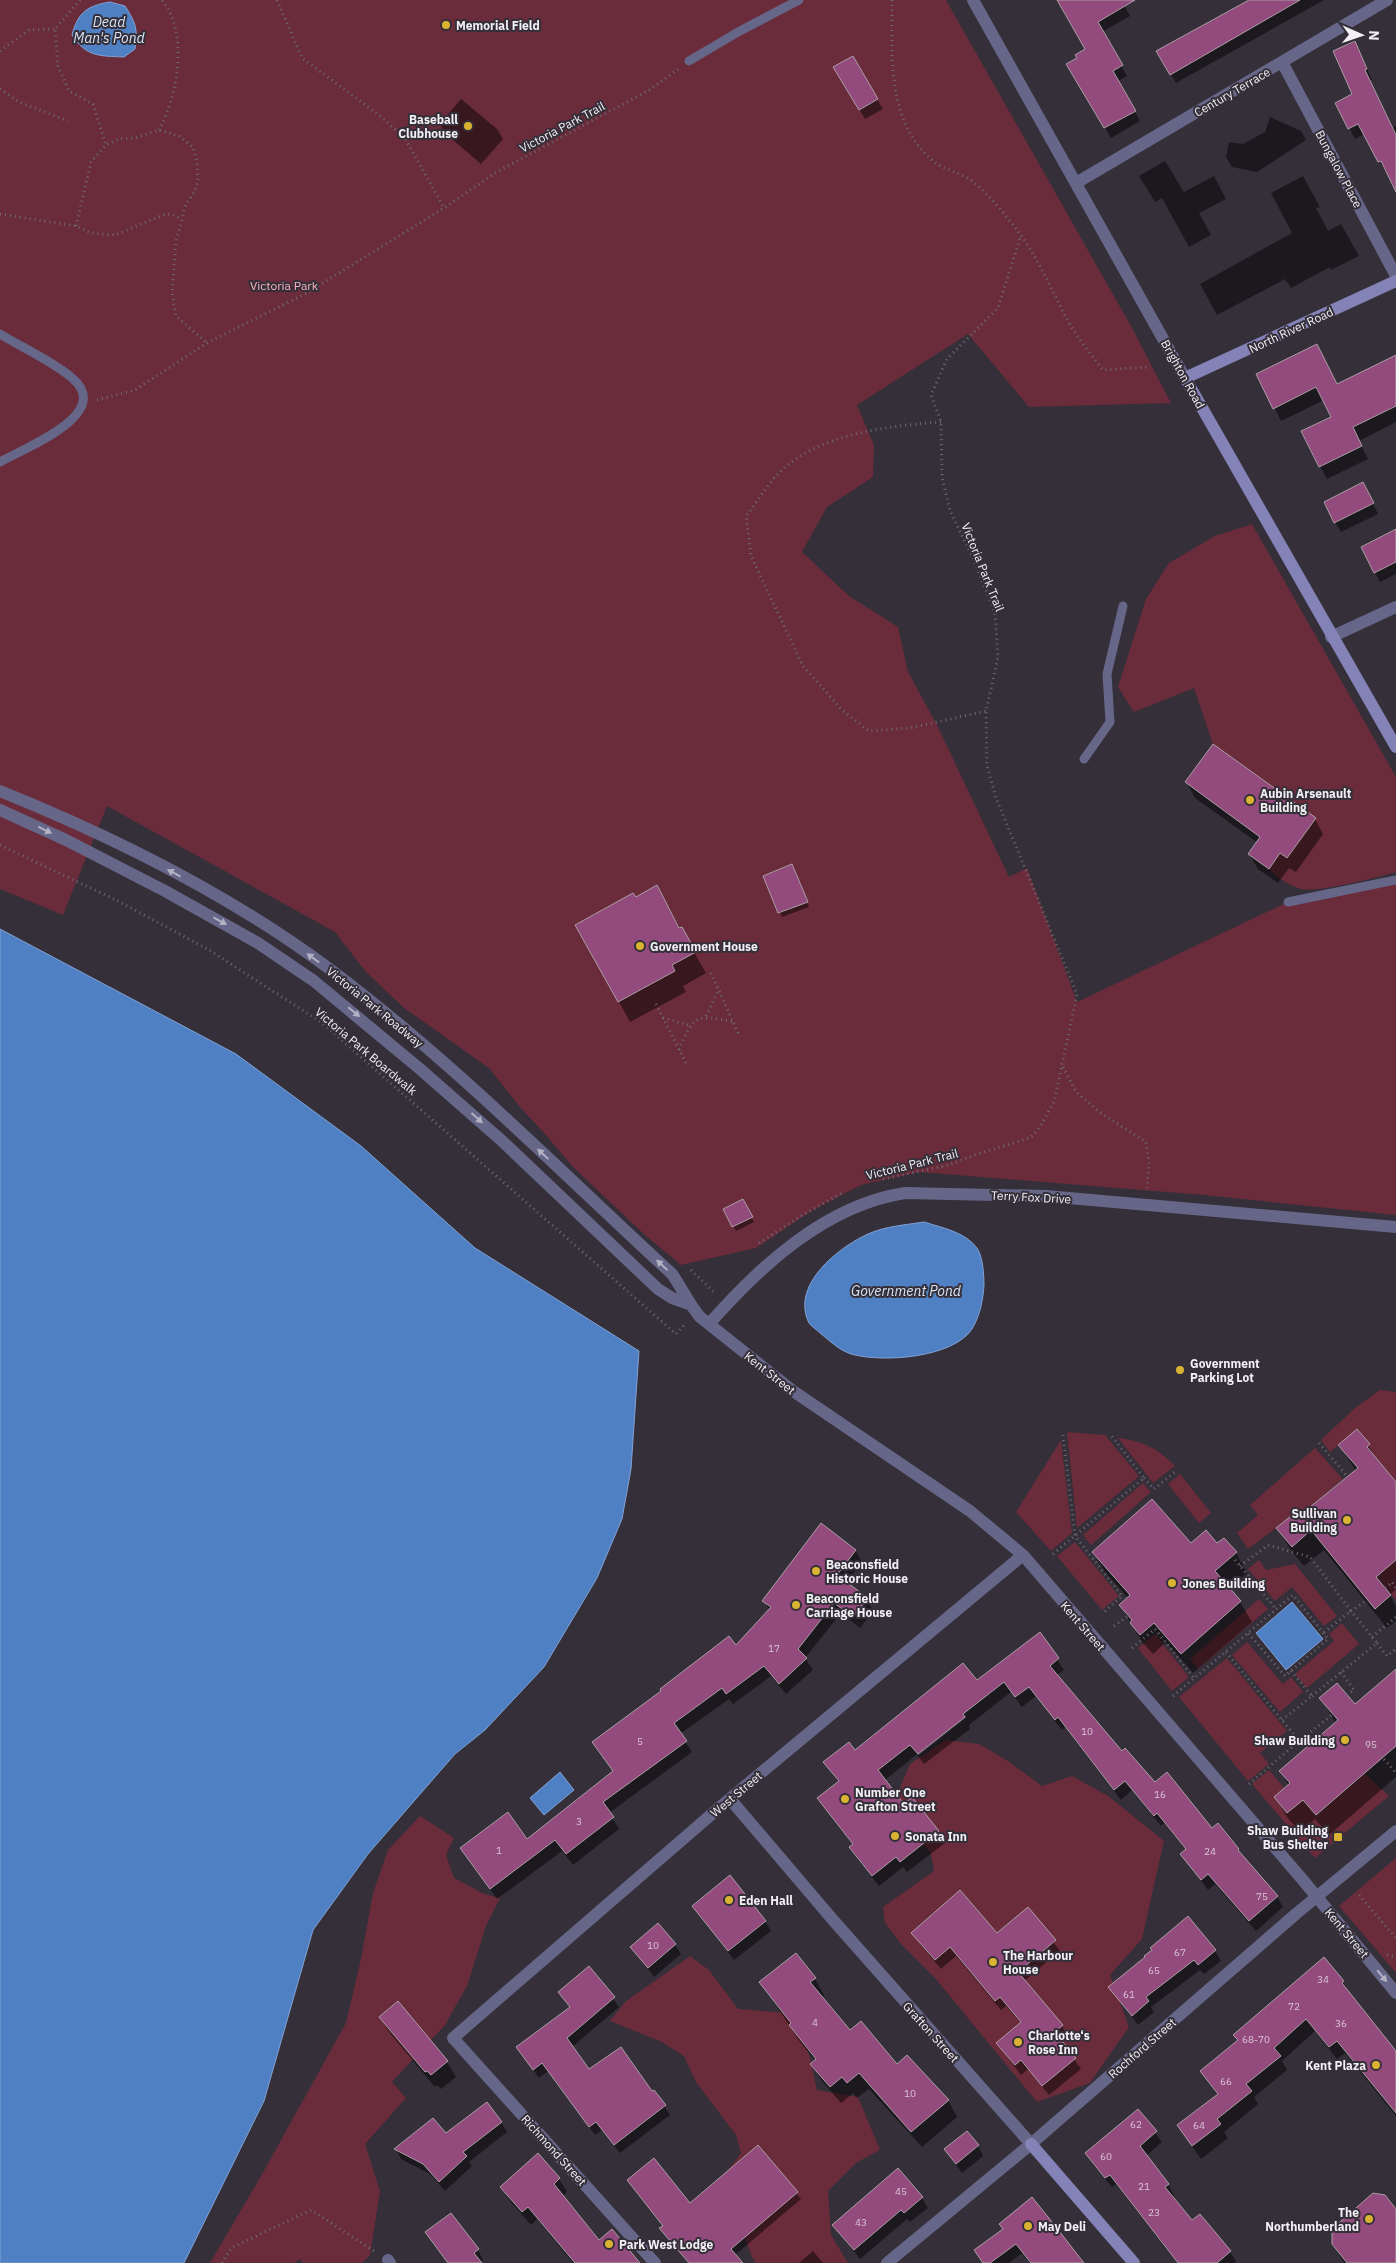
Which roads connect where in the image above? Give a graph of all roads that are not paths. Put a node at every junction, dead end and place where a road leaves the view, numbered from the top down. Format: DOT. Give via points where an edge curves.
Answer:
graph roads {
  1 [pos="799,0"];
  2 [pos="973,0"];
  3 [pos="1387,0"];
  4 [pos="689,61"];
  5 [pos="1282,62"];
  6 [pos="1076,183"];
  7 [pos="1396,276"];
  8 [pos="1396,281"];
  9 [pos="0,334"];
  10 [pos="1185,378"];
  11 [pos="0,462"];
  12 [pos="1123,606"];
  13 [pos="1396,607"];
  14 [pos="1331,637"];
  15 [pos="1396,747"];
  16 [pos="1084,758"];
  17 [pos="0,791"];
  18 [pos="0,810"];
  19 [pos="1396,880"];
  20 [pos="1288,902"];
  21 [pos="1396,1227"];
  22 [pos="689,1304"];
  23 [pos="710,1324"];
  24 [pos="1023,1555"];
  25 [pos="730,1798"];
  26 [pos="1396,1831"];
  27 [pos="1317,1898"];
  28 [pos="1396,1993"];
  29 [pos="453,2038"];
  30 [pos="1031,2144"];
  31 [pos="655,2263"];
  32 [pos="887,2263"];
  33 [pos="1134,2263"];
  1 -- 4 [label="lane"];
  2 -- 6 [label="street, Brighton Road"];
  3 -- 5 [label="street, Century Terrace"];
  5 -- 6 [label="street, Century Terrace"];
  5 -- 7 [label="street, Bungalow Place"];
  6 -- 10 [label="street, Brighton Road"];
  8 -- 10 [label="main road, North River Road"];
  9 -- 11 [label="lane" via="72,378 82,389 84,403 80,413 66,425"];
  10 -- 14 [label="main road, Brighton Road"];
  12 -- 16 [label="lane" via="1107,674 1110,722"];
  13 -- 14 [label="street"];
  14 -- 15 [label="main road, Brighton Road"];
  22 -- 17 [label="street, Victoria Park Roadway, one-way" via="672,1274 459,1077 331,970 201,887"];
  18 -- 22 [label="street, Victoria Park Roadway, one-way" via="165,890 258,943 314,981 493,1133 658,1289"];
  19 -- 20 [label="lane"];
  21 -- 23 [label="street, Terry Fox Drive" via="1046,1196 905,1193 886,1196 834,1216 746,1283"];
  22 -- 23 [label="street, Victoria Park Roadway"];
  23 -- 24 [label="street, Kent Street" via="793,1391 970,1511"];
  24 -- 25 [label="street, West Street"];
  24 -- 27 [label="street, Kent Street"];
  25 -- 29 [label="street, West Street"];
  25 -- 30 [label="street, Grafton Street" via="832,1920"];
  26 -- 27 [label="street, Rochford Street"];
  27 -- 28 [label="street, Kent Street, one-way"];
  27 -- 30 [label="street, Rochford Street"];
  29 -- 31 [label="street, Richmond Street"];
  30 -- 32 [label="street, Rochford Street"];
  30 -- 33 [label="main road, Grafton Street"];
}
